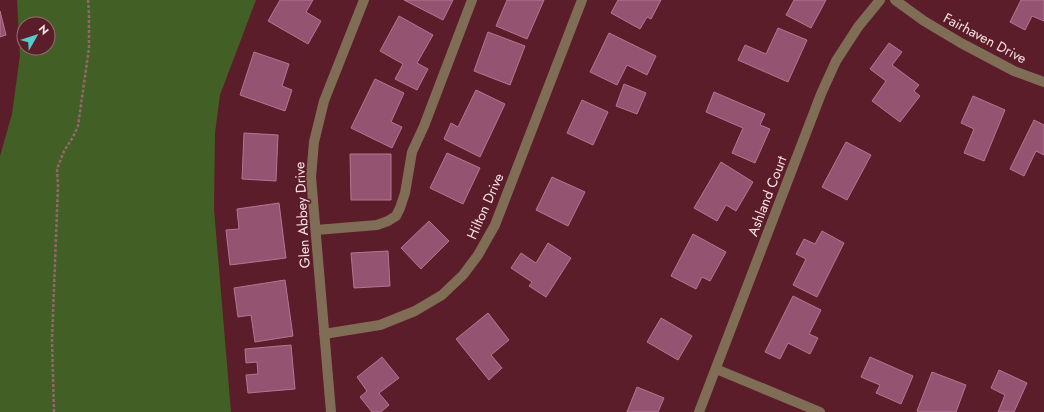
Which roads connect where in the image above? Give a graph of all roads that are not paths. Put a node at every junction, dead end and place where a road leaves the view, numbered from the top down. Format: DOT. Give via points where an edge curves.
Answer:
graph roads {
  1 [pos="364,0"];
  2 [pos="472,0"];
  3 [pos="582,0"];
  4 [pos="880,0"];
  5 [pos="895,0"];
  6 [pos="1044,82"];
  7 [pos="316,230"];
  8 [pos="324,334"];
  9 [pos="716,369"];
  10 [pos="331,412"];
  11 [pos="699,412"];
  12 [pos="820,412"];
  1 -- 7 [label="street, Glen Abbey Drive" via="324,101 314,142 311,177"];
  2 -- 7 [label="street" via="412,152 405,193 396,216 377,225"];
  3 -- 8 [label="street, Hilton Drive" via="495,226 463,275 442,295 414,311 380,325"];
  4 -- 9 [label="street, Ashland Court" via="858,27 836,61 821,94"];
  5 -- 6 [label="street, Fairhaven Drive" via="924,21 962,43 1014,71"];
  7 -- 8 [label="street, Glen Abbey Drive"];
  8 -- 10 [label="street, Glen Abbey Drive"];
  9 -- 11 [label="street, Ashland Court"];
  9 -- 12 [label="street"];
}
